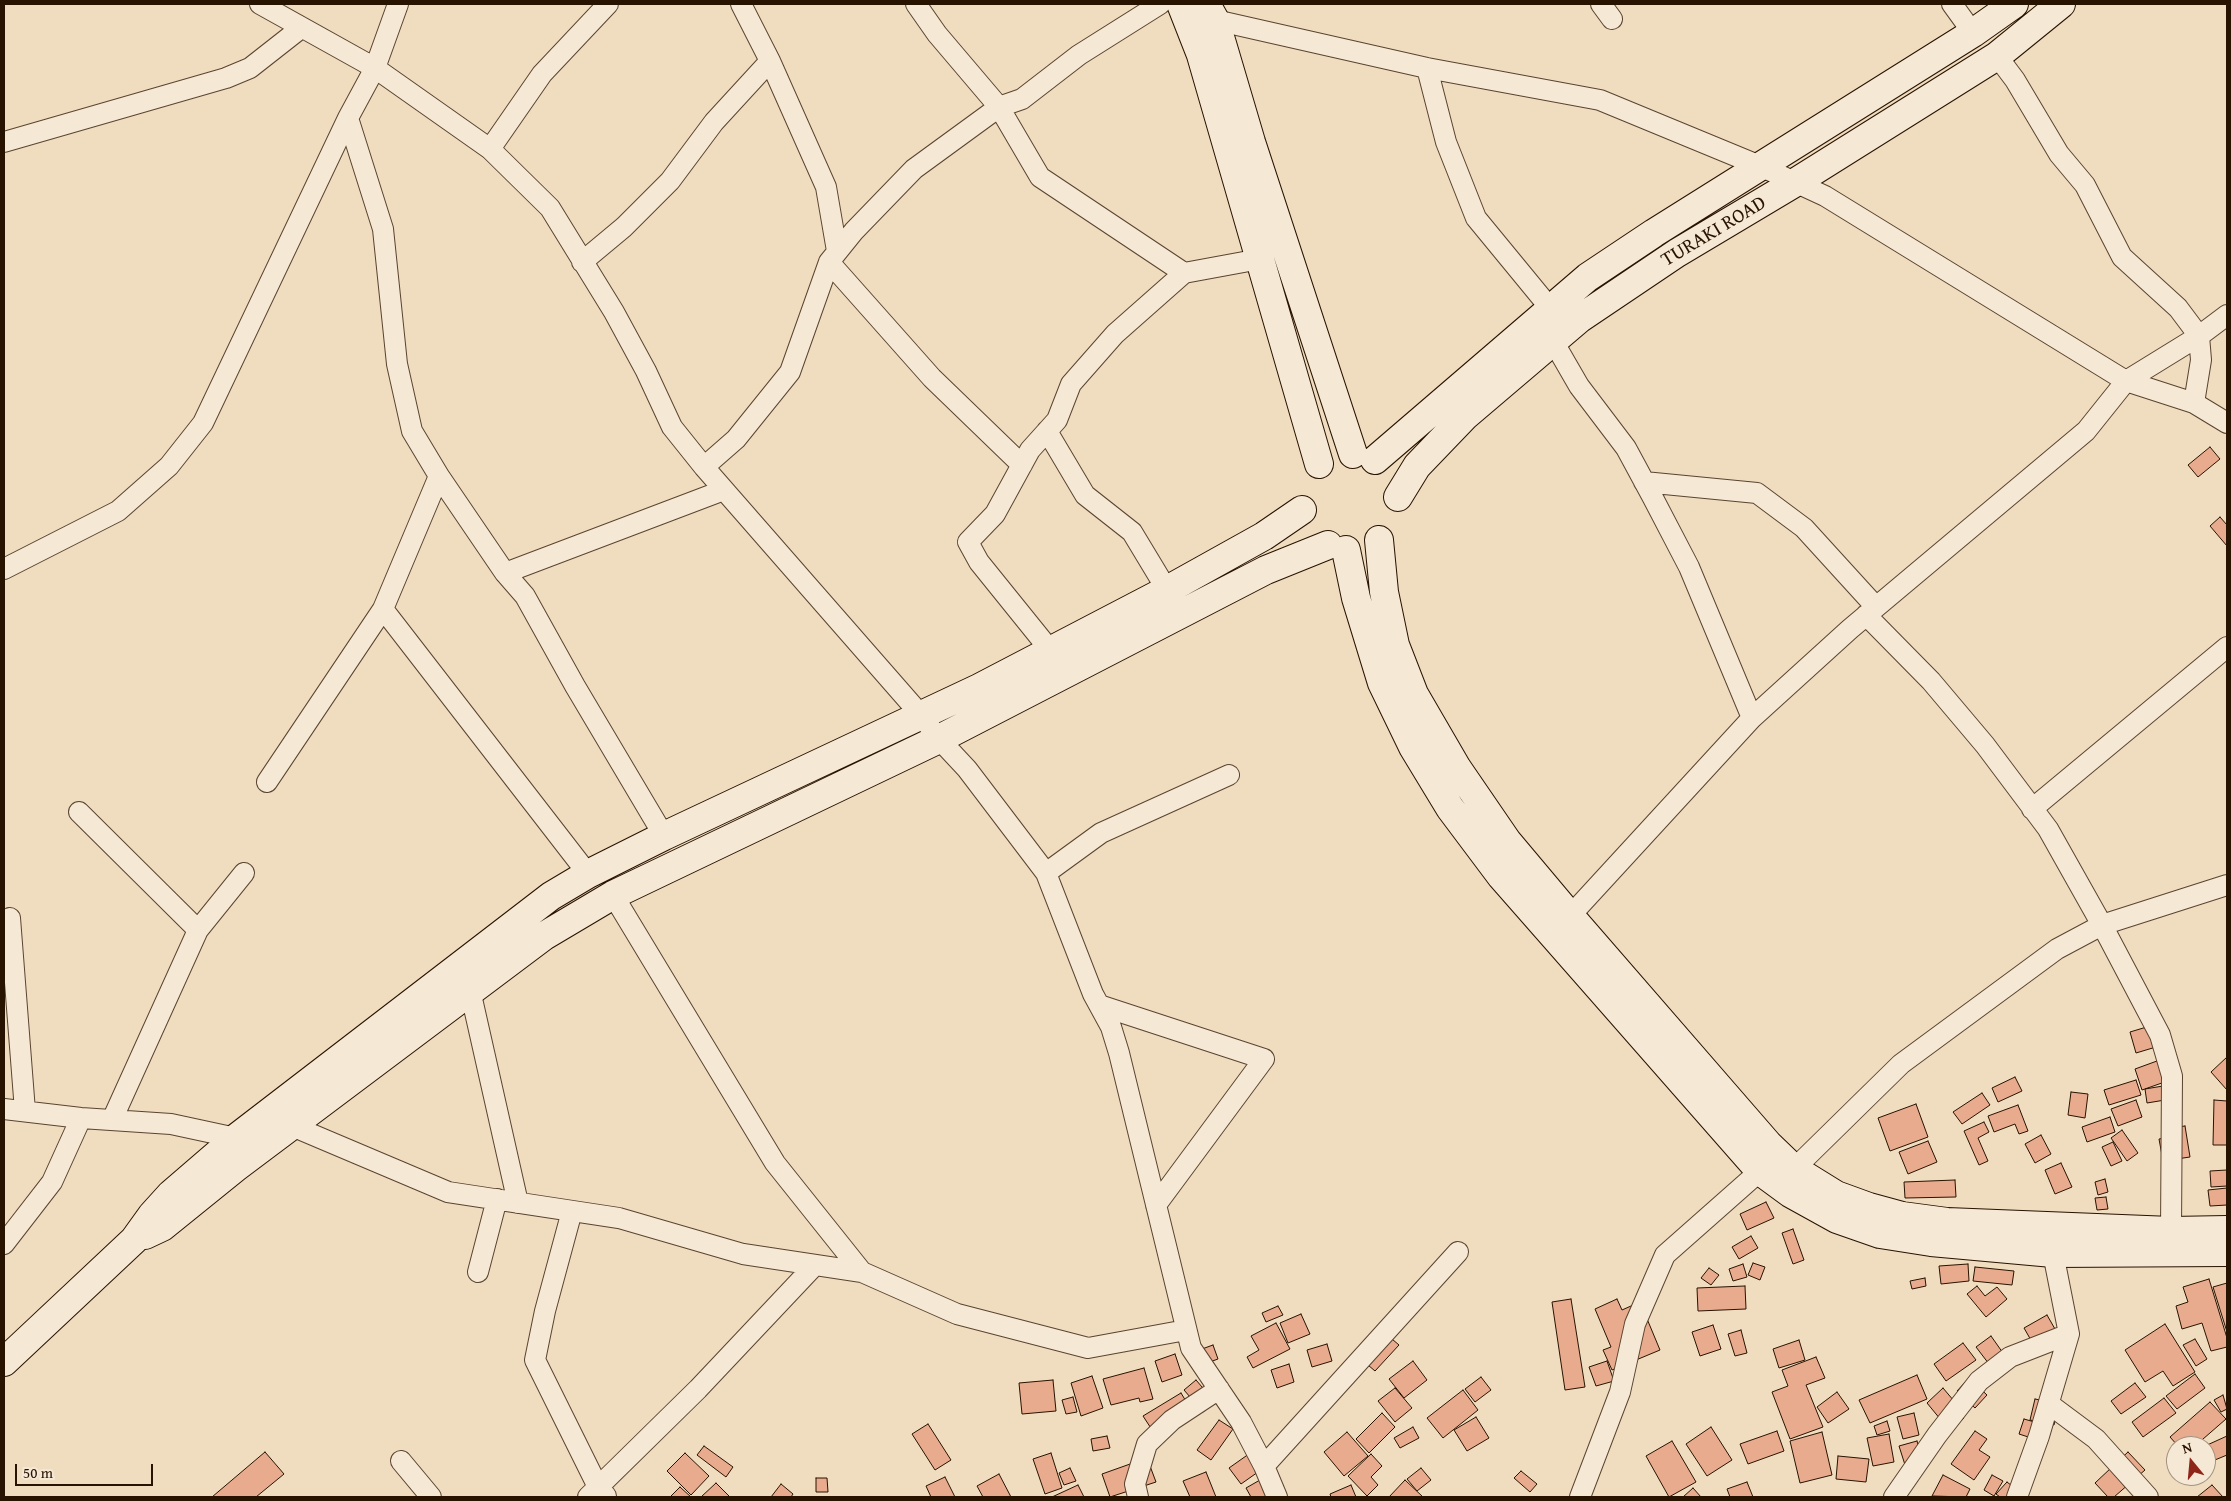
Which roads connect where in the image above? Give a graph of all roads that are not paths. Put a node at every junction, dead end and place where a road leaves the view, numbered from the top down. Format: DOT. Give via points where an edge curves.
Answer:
graph roads {
  1 [pos="260,4"];
  2 [pos="398,4"];
  3 [pos="608,4"];
  4 [pos="741,4"];
  5 [pos="916,4"];
  6 [pos="1160,4"];
  7 [pos="1181,4"];
  8 [pos="1952,4"];
  9 [pos="2014,4"];
  10 [pos="2061,4"];
  11 [pos="1211,12"];
  12 [pos="301,28"];
  13 [pos="1973,33"];
  14 [pos="1998,56"];
  15 [pos="770,61"];
  16 [pos="374,68"];
  17 [pos="1427,68"];
  18 [pos="999,106"];
  19 [pos="348,118"];
  20 [pos="4,142"];
  21 [pos="490,149"];
  22 [pos="1760,166"];
  23 [pos="1796,182"];
  24 [pos="833,257"];
  25 [pos="1260,259"];
  26 [pos="582,262"];
  27 [pos="1184,273"];
  28 [pos="1550,308"];
  29 [pos="2227,315"];
  30 [pos="2199,336"];
  31 [pos="1553,341"];
  32 [pos="2126,381"];
  33 [pos="2194,403"];
  34 [pos="2227,423"];
  35 [pos="1047,431"];
  36 [pos="1364,457"];
  37 [pos="1319,464"];
  38 [pos="1022,465"];
  39 [pos="704,467"];
  40 [pos="439,476"];
  41 [pos="1644,482"];
  42 [pos="724,490"];
  43 [pos="1398,497"];
  44 [pos="1302,510"];
  45 [pos="1379,540"];
  46 [pos="1337,547"];
  47 [pos="4,570"];
  48 [pos="505,572"];
  49 [pos="1167,590"];
  50 [pos="383,609"];
  51 [pos="1871,611"];
  52 [pos="2227,647"];
  53 [pos="1050,650"];
  54 [pos="920,714"];
  55 [pos="1752,718"];
  56 [pos="939,739"];
  57 [pos="1229,775"];
  58 [pos="267,782"];
  59 [pos="2032,809"];
  60 [pos="80,812"];
  61 [pos="664,836"];
  62 [pos="244,873"];
  63 [pos="1046,873"];
  64 [pos="588,874"];
  65 [pos="2227,885"];
  66 [pos="613,895"];
  67 [pos="1570,916"];
  68 [pos="10,918"];
  69 [pos="2102,925"];
  70 [pos="198,930"];
  71 [pos="470,990"];
  72 [pos="1099,1005"];
  73 [pos="4,1109"];
  74 [pos="25,1112"];
  75 [pos="81,1118"];
  76 [pos="112,1120"];
  77 [pos="292,1126"];
  78 [pos="236,1138"];
  79 [pos="1794,1169"];
  80 [pos="1760,1171"];
  81 [pos="497,1200"];
  82 [pos="518,1203"];
  83 [pos="1156,1204"];
  84 [pos="572,1211"];
  85 [pos="2227,1230"];
  86 [pos="2171,1231"];
  87 [pos="134,1240"];
  88 [pos="4,1244"];
  89 [pos="1458,1252"];
  90 [pos="2227,1252"];
  91 [pos="2053,1253"];
  92 [pos="815,1265"];
  93 [pos="478,1272"];
  94 [pos="862,1272"];
  95 [pos="1186,1330"];
  96 [pos="2069,1334"];
  97 [pos="4,1362"];
  98 [pos="1219,1389"];
  99 [pos="2049,1404"];
  100 [pos="401,1461"];
  101 [pos="1264,1466"];
  102 [pos="597,1494"];
  103 [pos="430,1497"];
  104 [pos="1138,1497"];
  105 [pos="1277,1497"];
  106 [pos="1580,1497"];
  107 [pos="1894,1497"];
  108 [pos="2017,1497"];
  109 [pos="2148,1497"];
  1 -- 12 [label="street"];
  2 -- 16 [label="street"];
  3 -- 21 [label="street" via="542,74"];
  4 -- 15 [label="street"];
  5 -- 18 [label="street" via="937,34"];
  6 -- 18 [label="street" via="1079,55 1022,99"];
  7 -- 25 [label="main road" via="1201,55"];
  8 -- 13 [label="street"];
  9 -- 13 [label="main road"];
  10 -- 14 [label="main road, TURAKI ROAD"];
  11 -- 17 [label="street"];
  11 -- 36 [label="main road" via="1251,142"];
  12 -- 16 [label="street"];
  12 -- 20 [label="street" via="250,68 226,78"];
  13 -- 22 [label="main road"];
  14 -- 23 [label="main road, TURAKI ROAD"];
  14 -- 30 [label="street" via="2059,154 2085,184 2122,257 2178,308"];
  15 -- 24 [label="street" via="826,187"];
  15 -- 26 [label="street" via="714,122 670,181 624,227"];
  16 -- 19 [label="street"];
  16 -- 21 [label="street"];
  17 -- 22 [label="street" via="1600,100"];
  17 -- 28 [label="street" via="1446,142 1476,218"];
  18 -- 24 [label="street" via="914,169"];
  18 -- 27 [label="street" via="1040,177"];
  19 -- 40 [label="street" via="383,229 397,364 412,431"];
  19 -- 47 [label="street" via="197,430 169,466 118,511"];
  21 -- 26 [label="street" via="550,208"];
  22 -- 23 [label="street"];
  22 -- 28 [label="main road" via="1588,277"];
  23 -- 31 [label="main road, TURAKI ROAD" via="1677,253"];
  23 -- 32 [label="street" via="1825,196"];
  24 -- 38 [label="street" via="932,378"];
  24 -- 39 [label="street" via="790,372 736,439"];
  25 -- 27 [label="street"];
  25 -- 37 [label="main road"];
  26 -- 39 [label="street" via="614,312 672,427"];
  27 -- 35 [label="street" via="1115,334 1071,384 1058,420"];
  28 -- 36 [label="main road"];
  29 -- 30 [label="street"];
  30 -- 32 [label="street"];
  30 -- 33 [label="street" via="2201,360"];
  31 -- 41 [label="street" via="1579,386 1626,448"];
  31 -- 43 [label="main road, TURAKI ROAD" via="1465,416 1417,466"];
  32 -- 33 [label="street"];
  32 -- 51 [label="street" via="2086,431"];
  33 -- 34 [label="street"];
  35 -- 38 [label="street"];
  35 -- 49 [label="street" via="1085,495 1132,532"];
  36 -- 37 [label="main road" via="1335,456"];
  36 -- 43 [label="main road" via="1390,476"];
  37 -- 44 [label="main road" via="1304,485"];
  38 -- 53 [label="street" via="995,514 968,542 978,562"];
  39 -- 42 [label="street"];
  40 -- 48 [label="street"];
  40 -- 50 [label="street"];
  41 -- 51 [label="street" via="1757,493 1804,528"];
  41 -- 55 [label="street" via="1689,567"];
  42 -- 48 [label="street"];
  42 -- 54 [label="street"];
  43 -- 45 [label="main road" via="1394,521"];
  44 -- 46 [label="main road" via="1311,531"];
  44 -- 49 [label="main road" via="1264,536"];
  45 -- 46 [label="main road"];
  45 -- 67 [label="main road" via="1384,592 1395,645 1414,694 1457,768 1507,841"];
  46 -- 56 [label="main road" via="1266,570"];
  46 -- 80 [label="main road" via="1382,683 1450,808 1500,876"];
  48 -- 61 [label="street" via="525,596"];
  49 -- 53 [label="main road"];
  50 -- 58 [label="street"];
  50 -- 64 [label="street"];
  51 -- 55 [label="street"];
  51 -- 59 [label="street" via="1967,724"];
  52 -- 59 [label="street"];
  53 -- 54 [label="main road" via="979,688"];
  54 -- 56 [label="street"];
  54 -- 61 [label="main road"];
  55 -- 67 [label="street"];
  56 -- 63 [label="street" via="967,769"];
  56 -- 66 [label="main road"];
  57 -- 63 [label="street" via="1101,833"];
  59 -- 69 [label="street" via="2048,830"];
  60 -- 70 [label="street"];
  61 -- 64 [label="main road"];
  62 -- 70 [label="street"];
  63 -- 72 [label="street"];
  64 -- 78 [label="main road" via="515,922"];
  65 -- 69 [label="street"];
  66 -- 71 [label="main road" via="544,936"];
  66 -- 94 [label="street" via="775,1163"];
  67 -- 79 [label="main road" via="1768,1144"];
  68 -- 74 [label="street"];
  69 -- 79 [label="street" via="2057,949 1901,1064"];
  69 -- 86 [label="street" via="2160,1035 2172,1076"];
  70 -- 76 [label="street"];
  71 -- 77 [label="main road"];
  71 -- 82 [label="street"];
  72 -- 83 [label="street" via="1119,1052"];
  72 -- 83 [label="street" via="1264,1059"];
  73 -- 74 [label="street"];
  74 -- 75 [label="street"];
  75 -- 76 [label="street"];
  75 -- 88 [label="street" via="52,1182"];
  76 -- 78 [label="street" via="171,1124"];
  77 -- 81 [label="street" via="448,1192"];
  77 -- 87 [label="main road" via="162,1227"];
  78 -- 87 [label="main road" via="171,1194"];
  79 -- 86 [label="main road" via="1836,1195 1902,1216 1948,1222"];
  80 -- 91 [label="main road" via="1790,1193 1837,1219 1880,1234"];
  80 -- 106 [label="street" via="1665,1255 1635,1324 1620,1392"];
  81 -- 82 [label="street"];
  81 -- 93 [label="street"];
  82 -- 84 [label="street"];
  83 -- 95 [label="street"];
  84 -- 92 [label="street" via="618,1218 743,1254"];
  84 -- 102 [label="street" via="534,1360"];
  85 -- 86 [label="main road"];
  87 -- 97 [label="main road"];
  89 -- 101 [label="street"];
  90 -- 91 [label="main road"];
  91 -- 96 [label="street"];
  92 -- 94 [label="street"];
  92 -- 102 [label="street"];
  94 -- 95 [label="street" via="958,1314 1088,1348"];
  95 -- 98 [label="street" via="1191,1348"];
  96 -- 99 [label="street"];
  96 -- 107 [label="street" via="2010,1357 1979,1381 1937,1434"];
  98 -- 101 [label="street"];
  98 -- 104 [label="street" via="1172,1420 1148,1444 1136,1484"];
  99 -- 108 [label="street"];
  99 -- 109 [label="street" via="2096,1439"];
  100 -- 103 [label="street"];
  101 -- 105 [label="street"];
}
